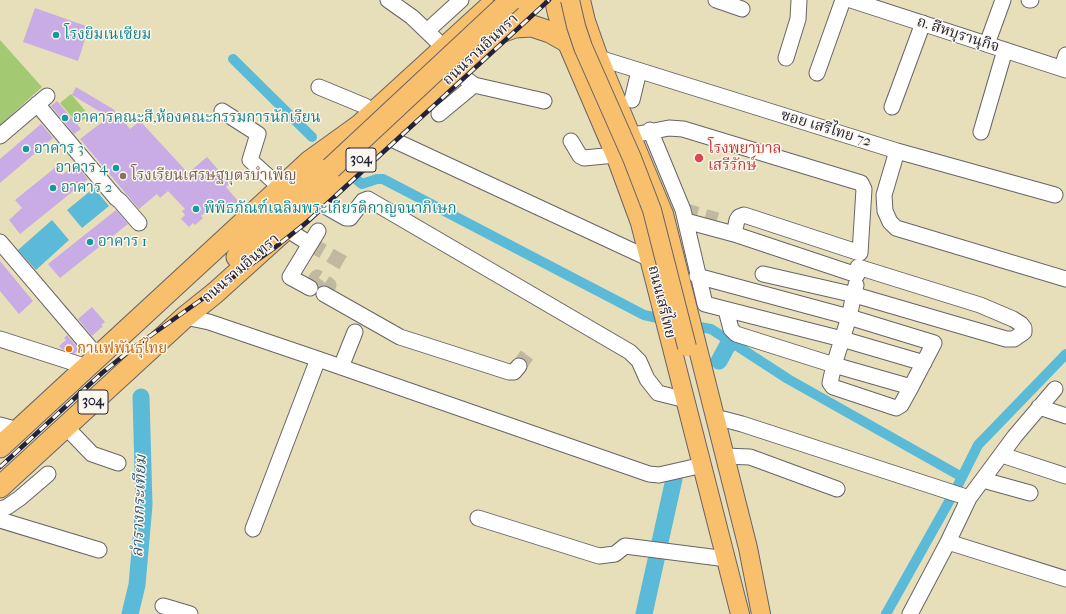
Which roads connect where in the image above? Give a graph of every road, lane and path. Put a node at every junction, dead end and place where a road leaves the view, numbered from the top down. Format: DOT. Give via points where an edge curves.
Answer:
graph roads {
  1 [pos="388,0"];
  2 [pos="461,0"];
  3 [pos="479,0"];
  4 [pos="496,0"];
  5 [pos="511,0"];
  6 [pos="534,0"];
  7 [pos="554,0"];
  8 [pos="570,0"];
  9 [pos="581,0"];
  10 [pos="594,0"];
  11 [pos="716,0"];
  12 [pos="799,0"];
  13 [pos="843,0"];
  14 [pos="851,0"];
  15 [pos="1003,0"];
  16 [pos="742,9"];
  17 [pos="923,23"];
  18 [pos="500,32"];
  19 [pos="431,35"];
  20 [pos="592,40"];
  21 [pos="566,41"];
  22 [pos="987,44"];
  23 [pos="1005,50"];
  24 [pos="599,58"];
  25 [pos="786,58"];
  26 [pos="1065,64"];
  27 [pos="420,70"];
  28 [pos="639,71"];
  29 [pos="457,72"];
  30 [pos="817,73"];
  31 [pos="474,85"];
  32 [pos="319,87"];
  33 [pos="439,89"];
  34 [pos="632,100"];
  35 [pos="544,101"];
  36 [pos="365,106"];
  37 [pos="892,107"];
  38 [pos="222,111"];
  39 [pos="439,114"];
  40 [pos="650,130"];
  41 [pos="981,132"];
  42 [pos="633,135"];
  43 [pos="0,136"];
  44 [pos="387,137"];
  45 [pos="571,141"];
  46 [pos="897,151"];
  47 [pos="615,155"];
  48 [pos="310,161"];
  49 [pos="645,167"];
  50 [pos="622,174"];
  51 [pos="281,188"];
  52 [pos="1055,195"];
  53 [pos="316,201"];
  54 [pos="664,214"];
  55 [pos="685,215"];
  56 [pos="139,223"];
  57 [pos="286,229"];
  58 [pos="734,234"];
  59 [pos="0,242"];
  60 [pos="827,244"];
  61 [pos="650,259"];
  62 [pos="821,263"];
  63 [pos="858,265"];
  64 [pos="763,274"];
  65 [pos="1066,279"];
  66 [pos="694,286"];
  67 [pos="310,288"];
  68 [pos="324,294"];
  69 [pos="855,295"];
  70 [pos="726,310"];
  71 [pos="185,317"];
  72 [pos="849,317"];
  73 [pos="355,332"];
  74 [pos="0,339"];
  75 [pos="842,339"];
  76 [pos="693,350"];
  77 [pos="318,359"];
  78 [pos="92,362"];
  79 [pos="924,363"];
  80 [pos="834,365"];
  81 [pos="519,366"];
  82 [pos="341,367"];
  83 [pos="911,387"];
  84 [pos="1055,389"];
  85 [pos="686,400"];
  86 [pos="1039,407"];
  87 [pos="1066,416"];
  88 [pos="715,419"];
  89 [pos="66,427"];
  90 [pos="9,428"];
  91 [pos="0,447"];
  92 [pos="1002,455"];
  93 [pos="725,456"];
  94 [pos="118,463"];
  95 [pos="703,465"];
  96 [pos="48,474"];
  97 [pos="1066,476"];
  98 [pos="983,480"];
  99 [pos="0,487"];
  100 [pos="837,489"];
  101 [pos="1030,493"];
  102 [pos="969,498"];
  103 [pos="0,509"];
  104 [pos="478,518"];
  105 [pos="0,520"];
  106 [pos="253,529"];
  107 [pos="948,542"];
  108 [pos="99,550"];
  109 [pos="727,560"];
  110 [pos="1066,579"];
  111 [pos="755,587"];
  112 [pos="163,606"];
  113 [pos="190,614"];
  114 [pos="740,614"];
  115 [pos="761,614"];
  116 [pos="910,614"];
  1 -- 19 [label="street"];
  2 -- 19 [label="street"];
  3 -- 19 [label="highway"];
  4 -- 27 [label="highway, ถนนรามอินทรา / 304"];
  5 -- 71 [label="highway, bridge" via="262,231"];
  6 -- 18 [label="highway, ถนนรามอินทรา / 304"];
  7 -- 21 [label="main road, ถนนเสรีไทย"];
  8 -- 76 [label="main road, bridge" via="583,47 647,194"];
  9 -- 20 [label="main road, ถนนเสรีไทย"];
  10 -- 20 [label="main road"];
  11 -- 16 [label="street"];
  12 -- 25 [label="street" via="798,19"];
  13 -- 30 [label="street"];
  14 -- 17 [label="street, ถ. สีหบุรานุกิจ"];
  15 -- 22 [label="street"];
  17 -- 22 [label="street, ถ. สีหบุรานุกิจ"];
  17 -- 37 [label="street"];
  18 -- 21 [label="highway" via="515,27 532,26"];
  18 -- 29 [label="highway, ถนนรามอินทรา / 304"];
  19 -- 36 [label="highway"];
  20 -- 24 [label="main road, ถนนเสรีไทย"];
  21 -- 47 [label="main road, ถนนเสรีไทย"];
  22 -- 23 [label="street, ถ. สีหบุรานุกิจ"];
  23 -- 26 [label="street, ถ. สีหบุรานุกิจ"];
  23 -- 41 [label="street"];
  24 -- 28 [label="street, ซอย เสรีไทย 72"];
  24 -- 42 [label="main road, ถนนเสรีไทย"];
  27 -- 33 [label="highway"];
  27 -- 48 [label="highway, ถนนรามอินทรา / 304" via="360,125"];
  28 -- 34 [label="street"];
  28 -- 46 [label="street, ซอย เสรีไทย 72"];
  29 -- 31 [label="street"];
  29 -- 33 [label="highway, ถนนรามอินทรา / 304"];
  31 -- 35 [label="street"];
  31 -- 39 [label="street"];
  32 -- 36 [label="street"];
  33 -- 44 [label="highway, ถนนรามอินทรา / 304"];
  36 -- 48 [label="highway"];
  38 -- 51 [label="street" via="258,134 250,160"];
  40 -- 42 [label="street"];
  40 -- 55 [label="street"];
  40 -- 63 [label="street" via="683,129 861,183 864,189"];
  42 -- 49 [label="main road, ถนนเสรีไทย"];
  43 -- 56 [label="street" via="42,100 116,198"];
  44 -- 53 [label="highway, ถนนรามอินทรา / 304"];
  44 -- 61 [label="street"];
  45 -- 47 [label="street" via="584,158"];
  46 -- 52 [label="street, ซอย เสรีไทย 72"];
  46 -- 65 [label="street" via="884,195 885,211 896,228"];
  47 -- 50 [label="main road, ถนนเสรีไทย"];
  48 -- 51 [label="highway, ถนนรามอินทรา / 304"];
  49 -- 50 [label="main road" via="632,164"];
  49 -- 54 [label="main road, ถนนเสรีไทย"];
  50 -- 61 [label="main road, ถนนเสรีไทย"];
  51 -- 78 [label="highway, ถนนรามอินทรา / 304"];
  53 -- 57 [label="highway, ถนนรามอินทรา / 304"];
  53 -- 85 [label="street" via="350,218 363,201 368,199 630,352 639,361 647,379 658,393"];
  54 -- 55 [label="street"];
  54 -- 66 [label="main road, ถนนเสรีไทย"];
  55 -- 58 [label="street"];
  55 -- 66 [label="street"];
  57 -- 67 [label="street" via="314,238 290,277"];
  57 -- 71 [label="highway, ถนนรามอินทรา / 304"];
  58 -- 60 [label="street" via="737,220 744,215"];
  58 -- 62 [label="street"];
  59 -- 78 [label="street"];
  60 -- 62 [label="street"];
  60 -- 63 [label="street"];
  61 -- 85 [label="main road, ถนนเสรีไทย"];
  62 -- 63 [label="street"];
  63 -- 69 [label="street"];
  63 -- 69 [label="street" via="980,305 1013,319 1021,324 1024,332 1014,339 1006,339"];
  64 -- 69 [label="street"];
  66 -- 70 [label="street" via="705,304"];
  66 -- 72 [label="street"];
  66 -- 76 [label="main road, ถนนเสรีไทย" via="689,312"];
  68 -- 81 [label="street" via="400,337 509,372 514,372"];
  69 -- 72 [label="street"];
  70 -- 75 [label="street"];
  70 -- 80 [label="street" via="731,329 736,334"];
  71 -- 77 [label="street" via="209,322"];
  71 -- 89 [label="highway, ถนนรามอินทรา / 304"];
  72 -- 75 [label="street"];
  72 -- 79 [label="street" via="938,338"];
  73 -- 82 [label="street"];
  74 -- 78 [label="street"];
  75 -- 79 [label="street"];
  75 -- 80 [label="street"];
  76 -- 88 [label="main road, ถนนเสรีไทย"];
  76 -- 111 [label="main road" via="733,528 742,558"];
  77 -- 82 [label="street"];
  77 -- 106 [label="street"];
  78 -- 90 [label="highway, ถนนรามอินทรา / 304"];
  79 -- 83 [label="street"];
  80 -- 83 [label="street"];
  80 -- 83 [label="street" via="831,385 896,408 901,405"];
  82 -- 95 [label="street" via="649,474 659,475"];
  84 -- 86 [label="street"];
  85 -- 95 [label="main road, ถนนเสรีไทย"];
  86 -- 87 [label="street"];
  86 -- 92 [label="street"];
  88 -- 93 [label="main road, ถนนเสรีไทย"];
  88 -- 102 [label="street" via="742,424"];
  89 -- 94 [label="street" via="92,454"];
  89 -- 99 [label="highway, ถนนรามอินทรา / 304"];
  90 -- 91 [label="highway, ถนนรามอินทรา / 304"];
  92 -- 97 [label="street"];
  92 -- 98 [label="street"];
  93 -- 100 [label="street" via="750,457"];
  93 -- 111 [label="main road, ถนนเสรีไทย"];
  95 -- 109 [label="main road, ถนนเสรีไทย"];
  96 -- 103 [label="street" via="20,498"];
  98 -- 101 [label="street"];
  98 -- 102 [label="street"];
  102 -- 107 [label="street"];
  104 -- 109 [label="street" via="599,556 615,554 626,546"];
  105 -- 108 [label="street"];
  107 -- 110 [label="street"];
  107 -- 116 [label="street"];
  109 -- 114 [label="main road, ถนนเสรีไทย"];
  111 -- 115 [label="main road, ถนนเสรีไทย"];
  112 -- 113 [label="street"];
}
